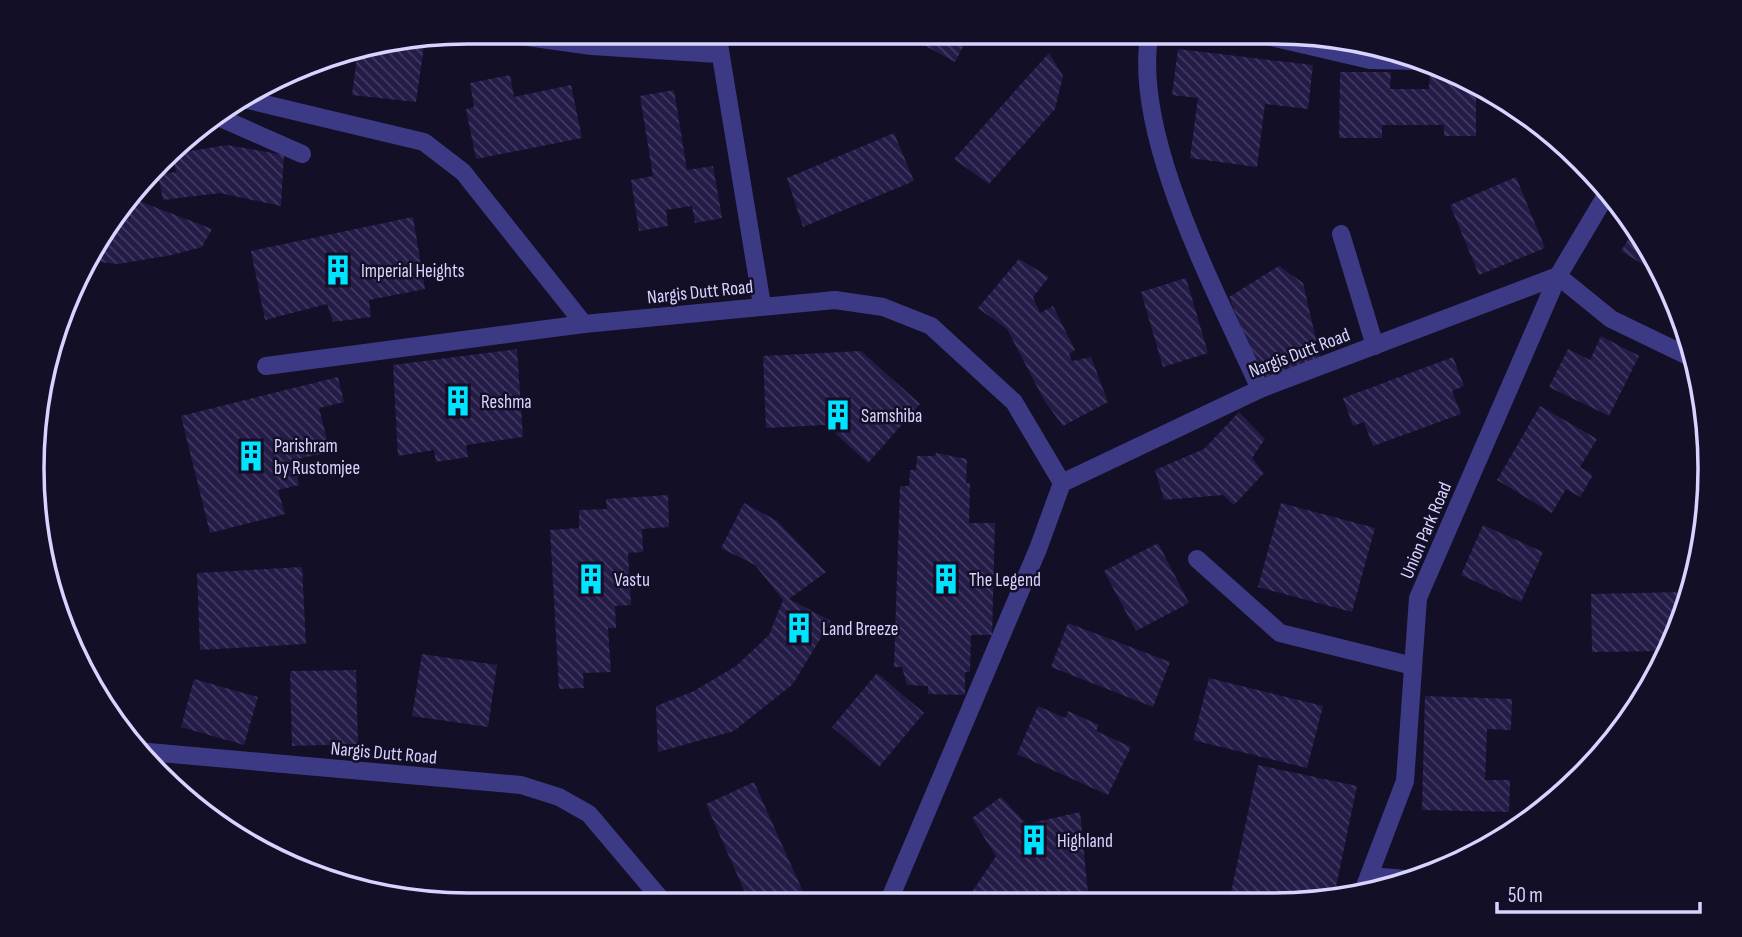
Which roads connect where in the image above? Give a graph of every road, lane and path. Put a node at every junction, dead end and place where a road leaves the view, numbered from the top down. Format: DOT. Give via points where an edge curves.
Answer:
graph roads {
  1 [pos="578,44"];
  2 [pos="718,44"];
  3 [pos="1150,44"];
  4 [pos="1308,45"];
  5 [pos="718,54"];
  6 [pos="1391,60"];
  7 [pos="255,102"];
  8 [pos="225,121"];
  9 [pos="302,154"];
  10 [pos="1603,201"];
  11 [pos="1341,234"];
  12 [pos="1558,276"];
  13 [pos="762,305"];
  14 [pos="584,324"];
  15 [pos="1375,346"];
  16 [pos="1682,353"];
  17 [pos="266,366"];
  18 [pos="1260,389"];
  19 [pos="1062,483"];
  20 [pos="1197,559"];
  21 [pos="1413,666"];
  22 [pos="152,752"];
  23 [pos="1369,876"];
  24 [pos="1388,878"];
  25 [pos="1366,883"];
  26 [pos="656,893"];
  27 [pos="892,893"];
  1 -- 5 [label="street"];
  2 -- 5 [label="street"];
  3 -- 18 [label="street" via="1148,103 1170,181"];
  4 -- 6 [label="street"];
  5 -- 13 [label="street"];
  7 -- 14 [label="street" via="424,142 463,172"];
  8 -- 9 [label="street"];
  10 -- 12 [label="street, Union Park Road"];
  11 -- 15 [label="street"];
  12 -- 15 [label="street, Nargis Dutt Road"];
  12 -- 16 [label="street" via="1611,319"];
  12 -- 21 [label="street, Union Park Road" via="1418,598"];
  13 -- 14 [label="street, Nargis Dutt Road"];
  13 -- 19 [label="street, Nargis Dutt Road" via="835,300 883,307 931,326 1014,402"];
  14 -- 17 [label="street, Nargis Dutt Road"];
  15 -- 18 [label="street, Nargis Dutt Road"];
  18 -- 19 [label="street, Nargis Dutt Road"];
  19 -- 27 [label="street"];
  20 -- 21 [label="street" via="1280,633"];
  21 -- 23 [label="street, Union Park Road" via="1405,781"];
  22 -- 26 [label="street, Nargis Dutt Road" via="520,785 559,797 589,814"];
  23 -- 24 [label="street"];
  23 -- 25 [label="street, Union Park Road"];
}
